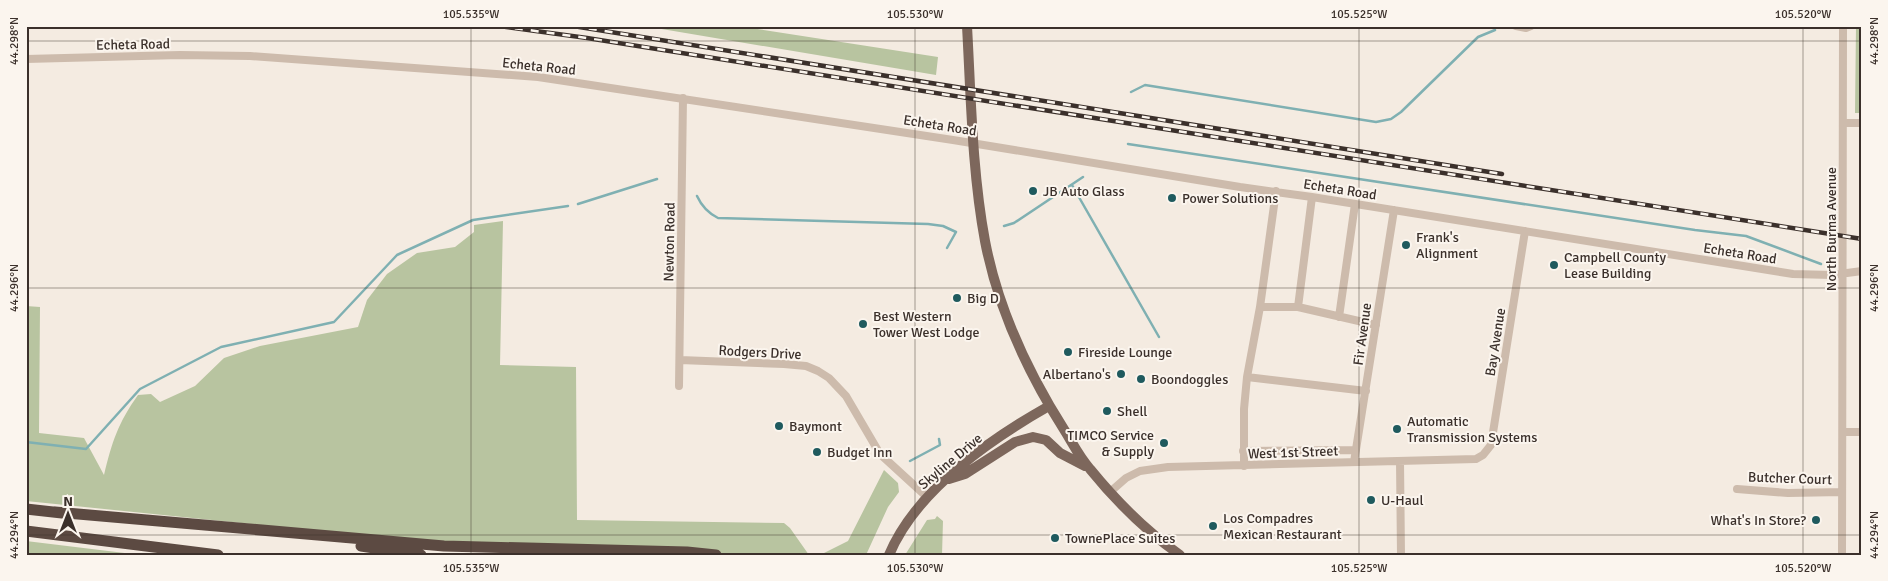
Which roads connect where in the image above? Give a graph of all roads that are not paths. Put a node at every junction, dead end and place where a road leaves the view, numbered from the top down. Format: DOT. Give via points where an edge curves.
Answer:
graph roads {
  1 [pos="967,26"];
  2 [pos="1516,26"];
  3 [pos="1531,26"];
  4 [pos="1843,26"];
  5 [pos="26,59"];
  6 [pos="683,98"];
  7 [pos="1843,123"];
  8 [pos="1862,123"];
  9 [pos="974,143"];
  10 [pos="1276,191"];
  11 [pos="1312,197"];
  12 [pos="1354,204"];
  13 [pos="1394,210"];
  14 [pos="1525,231"];
  15 [pos="1862,271"];
  16 [pos="1844,273"];
  17 [pos="1260,307"];
  18 [pos="1298,307"];
  19 [pos="1339,317"];
  20 [pos="1376,325"];
  21 [pos="680,360"];
  22 [pos="1247,377"];
  23 [pos="679,386"];
  24 [pos="1366,391"];
  25 [pos="1049,406"];
  26 [pos="1843,432"];
  27 [pos="1862,432"];
  28 [pos="1356,450"];
  29 [pos="1243,451"];
  30 [pos="1483,455"];
  31 [pos="1400,461"];
  32 [pos="1354,462"];
  33 [pos="1244,466"];
  34 [pos="1088,468"];
  35 [pos="945,480"];
  36 [pos="1737,489"];
  37 [pos="1110,492"];
  38 [pos="1842,492"];
  39 [pos="927,497"];
  40 [pos="26,509"];
  41 [pos="55,512"];
  42 [pos="26,531"];
  43 [pos="216,555"];
  44 [pos="421,555"];
  45 [pos="716,555"];
  46 [pos="888,555"];
  47 [pos="1180,555"];
  48 [pos="1401,555"];
  49 [pos="1842,555"];
  1 -- 9 [label="main road"];
  2 -- 3 [label="street"];
  4 -- 7 [label="street, North Burma Avenue"];
  5 -- 6 [label="street, Echeta Road" via="250,56 538,77"];
  6 -- 9 [label="street, Echeta Road"];
  6 -- 21 [label="street, Newton Road"];
  7 -- 8 [label="street"];
  7 -- 16 [label="street, North Burma Avenue"];
  9 -- 10 [label="street, Echeta Road"];
  9 -- 25 [label="main road" via="984,238 998,295 1017,343"];
  10 -- 11 [label="street, Echeta Road"];
  10 -- 17 [label="street"];
  11 -- 12 [label="street, Echeta Road"];
  11 -- 18 [label="street"];
  12 -- 13 [label="street, Echeta Road"];
  12 -- 19 [label="street"];
  13 -- 14 [label="street, Echeta Road"];
  13 -- 20 [label="street, Fir Avenue"];
  14 -- 16 [label="street, Echeta Road" via="1793,274"];
  14 -- 30 [label="street, Bay Avenue" via="1491,445"];
  15 -- 16 [label="street"];
  16 -- 26 [label="street, North Burma Avenue"];
  17 -- 18 [label="street"];
  17 -- 22 [label="street"];
  18 -- 19 [label="street"];
  19 -- 20 [label="street"];
  20 -- 24 [label="street, Fir Avenue"];
  21 -- 23 [label="street, Newton Road"];
  21 -- 39 [label="street, Rodgers Drive" via="784,364 818,371 846,396 880,454"];
  22 -- 24 [label="street"];
  22 -- 29 [label="street"];
  24 -- 28 [label="street, Fir Avenue"];
  25 -- 34 [label="main road"];
  25 -- 35 [label="main road, Skyline Drive" via="985,448"];
  26 -- 27 [label="street"];
  26 -- 38 [label="street, North Burma Avenue"];
  28 -- 29 [label="street"];
  28 -- 32 [label="street, Fir Avenue"];
  29 -- 33 [label="street"];
  30 -- 31 [label="street, West 1st Street" via="1476,459"];
  31 -- 32 [label="street, West 1st Street"];
  31 -- 48 [label="street"];
  32 -- 33 [label="street, West 1st Street"];
  33 -- 37 [label="street, West 1st Street" via="1168,467 1140,471"];
  34 -- 35 [label="main road" via="1046,440 1033,437 1023,438 965,474"];
  34 -- 37 [label="main road"];
  35 -- 39 [label="main road, Skyline Drive"];
  36 -- 38 [label="street, Butcher Court"];
  37 -- 47 [label="main road" via="1137,520"];
  38 -- 49 [label="street, North Burma Avenue"];
  39 -- 46 [label="main road, Skyline Drive" via="896,536"];
  40 -- 41 [label="highway"];
  41 -- 44 [label="highway"];
  41 -- 45 [label="highway" via="444,546"];
  42 -- 43 [label="highway"];
}
